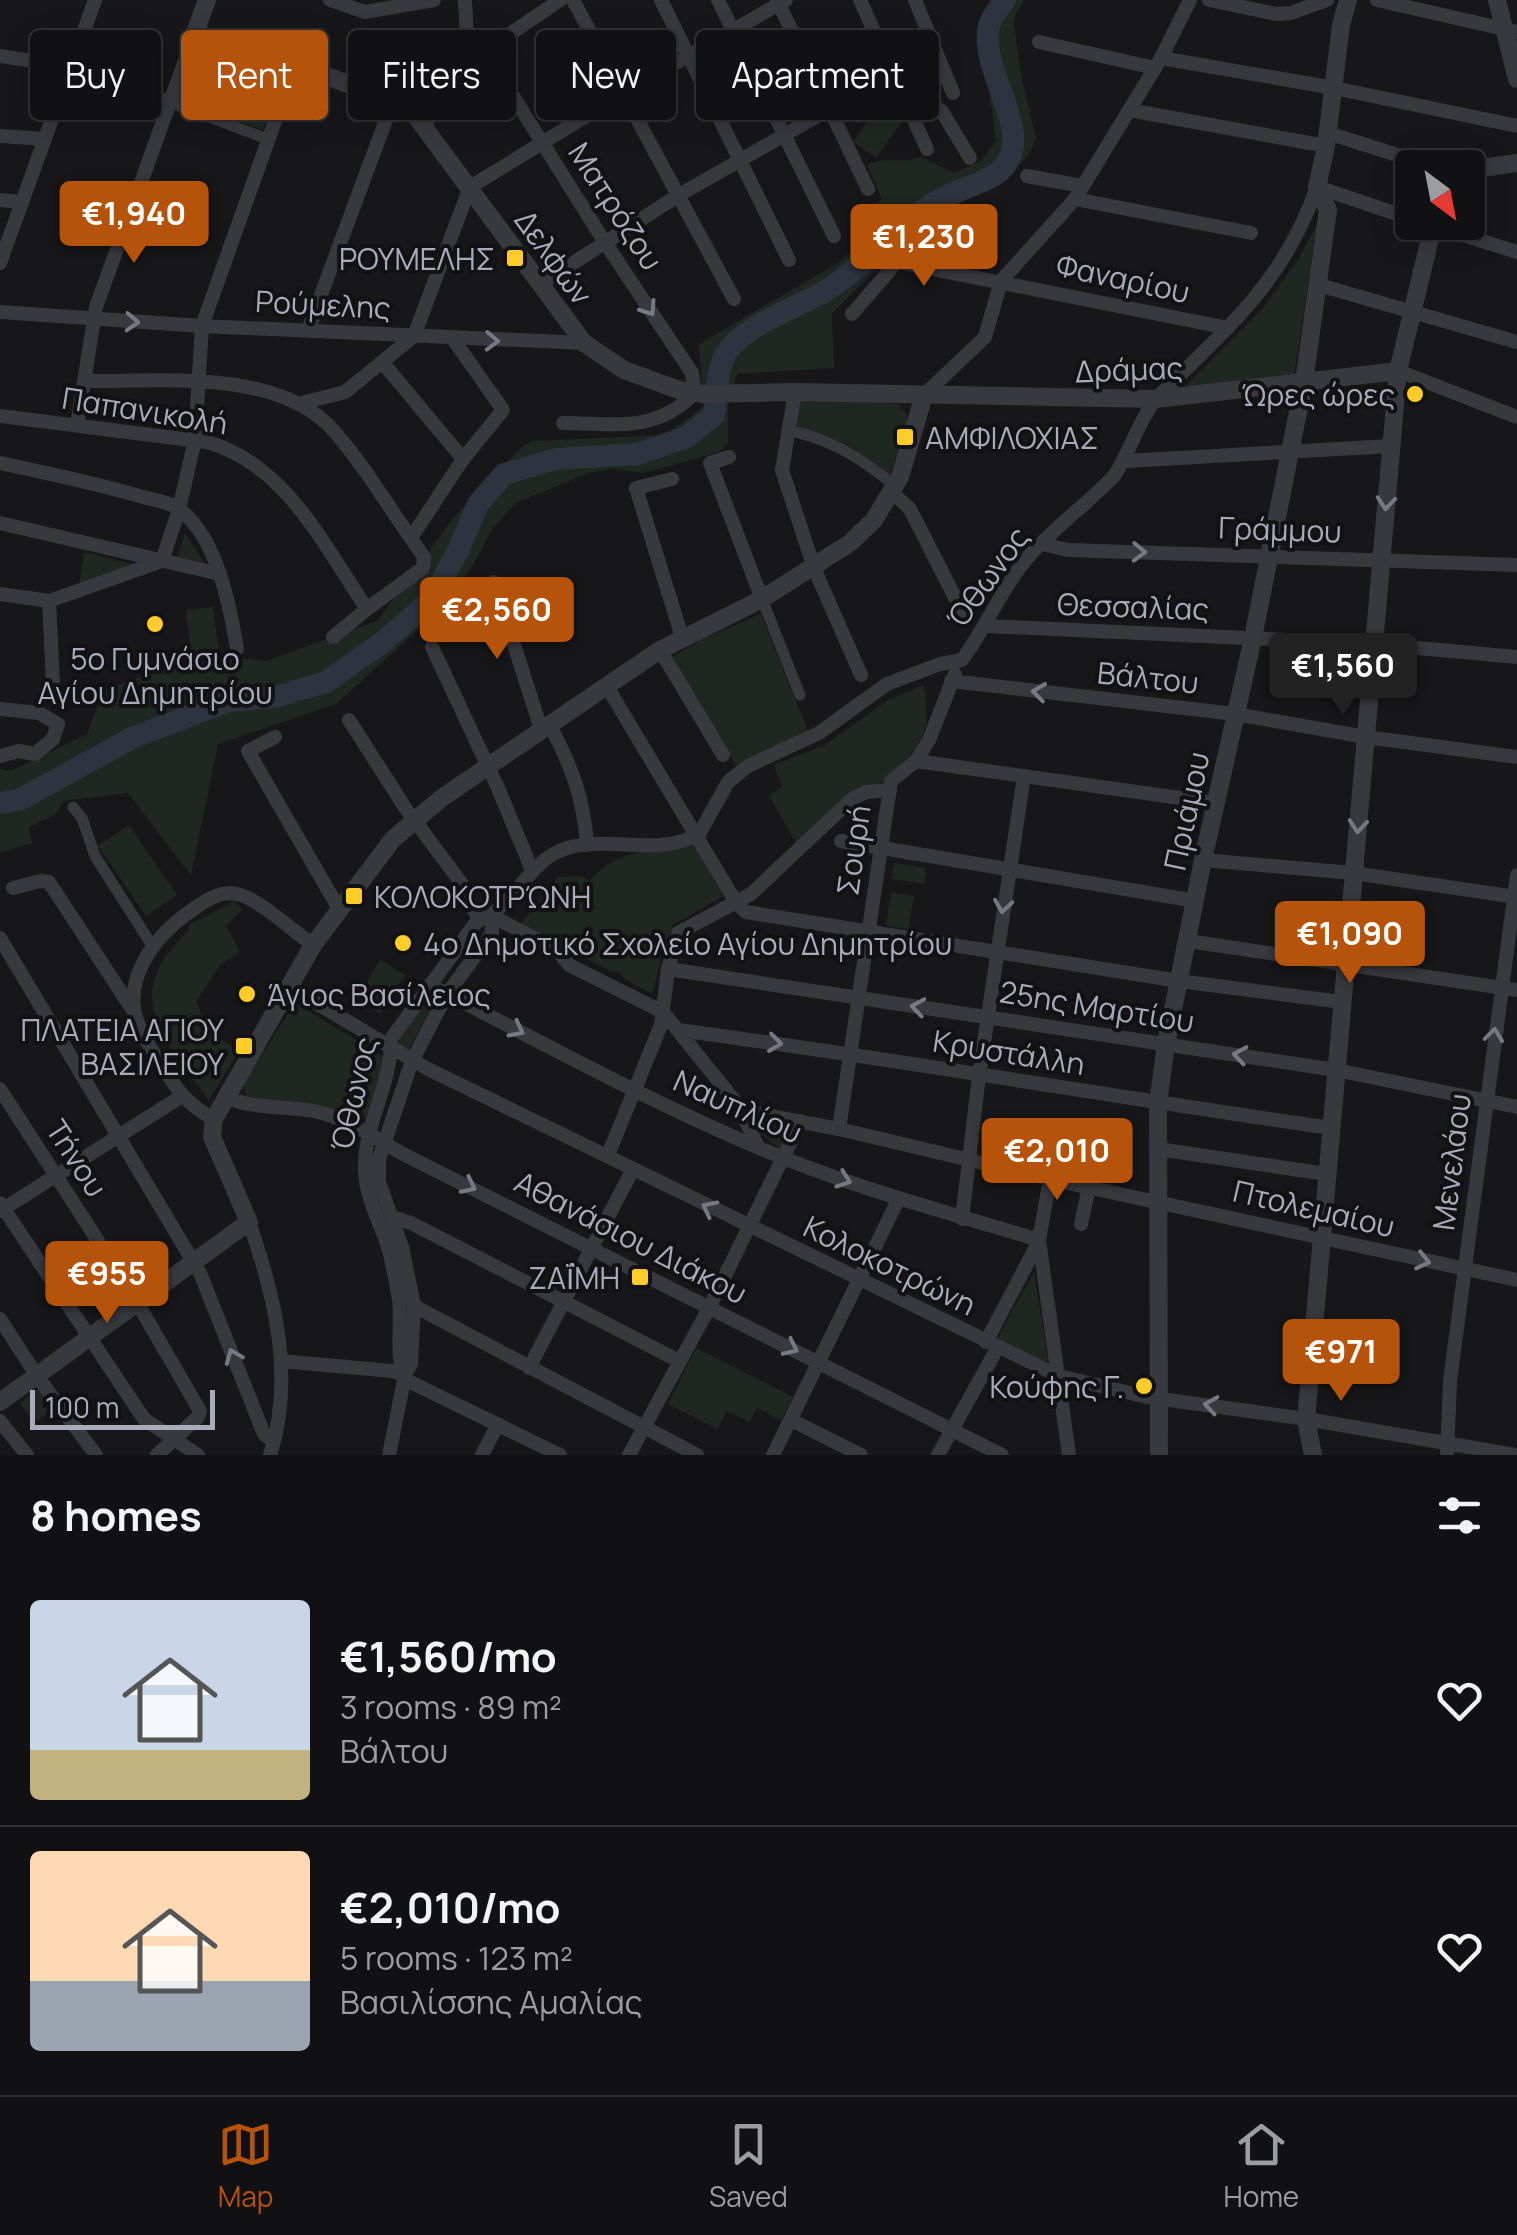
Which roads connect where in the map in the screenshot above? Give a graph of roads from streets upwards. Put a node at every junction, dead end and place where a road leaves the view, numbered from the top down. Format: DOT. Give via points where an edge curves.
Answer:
graph roads {
  1 [pos="96,0"];
  2 [pos="207,0"];
  3 [pos="330,0"];
  4 [pos="434,0"];
  5 [pos="465,0"];
  6 [pos="560,0"];
  7 [pos="573,0"];
  8 [pos="661,0"];
  9 [pos="718,0"];
  10 [pos="860,0"];
  11 [pos="915,0"];
  12 [pos="1190,0"];
  13 [pos="1209,0"];
  14 [pos="1328,0"];
  15 [pos="1348,0"];
  16 [pos="1376,0"];
  17 [pos="1497,0"];
  18 [pos="781,1"];
  19 [pos="85,30"];
  20 [pos="196,30"];
  21 [pos="466,30"];
  22 [pos="514,30"];
  23 [pos="589,30"];
  24 [pos="734,30"];
  25 [pos="794,30"];
  26 [pos="873,30"];
  27 [pos="927,30"];
  28 [pos="1511,30"];
  29 [pos="1040,42"];
  30 [pos="696,51"];
  31 [pos="0,56"];
  32 [pos="688,56"];
  33 [pos="939,59"];
  34 [pos="30,60"];
  35 [pos="676,63"];
  36 [pos="1158,63"];
  37 [pos="181,70"];
  38 [pos="1517,79"];
  39 [pos="1334,88"];
  40 [pos="953,92"];
  41 [pos="161,99"];
  42 [pos="169,102"];
  43 [pos="516,105"];
  44 [pos="942,110"];
  45 [pos="1129,110"];
  46 [pos="52,120"];
  47 [pos="275,120"];
  48 [pos="391,120"];
  49 [pos="418,120"];
  50 [pos="425,120"];
  51 [pos="579,120"];
  52 [pos="639,120"];
  53 [pos="778,120"];
  54 [pos="810,120"];
  55 [pos="835,120"];
  56 [pos="914,120"];
  57 [pos="425,126"];
  58 [pos="1517,126"];
  59 [pos="785,134"];
  60 [pos="0,136"];
  61 [pos="268,139"];
  62 [pos="45,140"];
  63 [pos="1327,140"];
  64 [pos="542,142"];
  65 [pos="927,149"];
  66 [pos="1395,157"];
  67 [pos="970,158"];
  68 [pos="740,160"];
  69 [pos="1517,163"];
  70 [pos="1485,168"];
  71 [pos="1027,176"];
  72 [pos="470,187"];
  73 [pos="1316,187"];
  74 [pos="868,189"];
  75 [pos="1079,192"];
  76 [pos="679,195"];
  77 [pos="0,200"];
  78 [pos="22,202"];
  79 [pos="1395,214"];
  80 [pos="1250,233"];
  81 [pos="834,236"];
  82 [pos="1427,240"];
  83 [pos="1480,240"];
  84 [pos="604,241"];
  85 [pos="1517,252"];
  86 [pos="788,260"];
  87 [pos="0,263"];
  88 [pos="1001,281"];
  89 [pos="540,285"];
  90 [pos="1319,285"];
  91 [pos="734,299"];
  92 [pos="0,312"];
  93 [pos="1412,312"];
  94 [pos="852,314"];
  95 [pos="93,320"];
  96 [pos="202,326"];
  97 [pos="1228,328"];
  98 [pos="308,330"];
  99 [pos="414,336"];
  100 [pos="453,339"];
  101 [pos="1517,342"];
  102 [pos="584,343"];
  103 [pos="383,364"];
  104 [pos="1398,371"];
  105 [pos="84,381"];
  106 [pos="1304,382"];
  107 [pos="201,383"];
  108 [pos="795,392"];
  109 [pos="699,394"];
  110 [pos="733,394"];
  111 [pos="924,395"];
  112 [pos="1156,398"];
  113 [pos="302,404"];
  114 [pos="0,416"];
  115 [pos="1517,417"];
  116 [pos="563,423"];
  117 [pos="77,426"];
  118 [pos="787,430"];
  119 [pos="196,440"];
  120 [pos="1391,446"];
  121 [pos="1290,452"];
  122 [pos="729,457"];
  123 [pos="463,460"];
  124 [pos="1125,461"];
  125 [pos="0,463"];
  126 [pos="672,479"];
  127 [pos="894,489"];
  128 [pos="179,509"];
  129 [pos="0,523"];
  130 [pos="411,538"];
  131 [pos="1042,544"];
  132 [pos="1269,557"];
  133 [pos="162,560"];
  134 [pos="1381,560"];
  135 [pos="1517,565"];
  136 [pos="814,568"];
  137 [pos="220,574"];
  138 [pos="494,582"];
  139 [pos="0,594"];
  140 [pos="762,598"];
  141 [pos="49,601"];
  142 [pos="367,609"];
  143 [pos="966,617"];
  144 [pos="986,626"];
  145 [pos="682,636"];
  146 [pos="333,637"];
  147 [pos="1253,638"];
  148 [pos="1374,644"];
  149 [pos="432,648"];
  150 [pos="237,649"];
  151 [pos="660,650"];
  152 [pos="1517,657"];
  153 [pos="962,660"];
  154 [pos="861,675"];
  155 [pos="952,681"];
  156 [pos="53,683"];
  157 [pos="606,685"];
  158 [pos="800,695"];
  159 [pos="0,709"];
  160 [pos="1234,714"];
  161 [pos="349,720"];
  162 [pos="545,726"];
  163 [pos="275,737"];
  164 [pos="1366,738"];
  165 [pos="723,755"];
  166 [pos="0,756"];
  167 [pos="1517,757"];
  168 [pos="916,761"];
  169 [pos="486,767"];
  170 [pos="1024,776"];
  171 [pos="890,790"];
  172 [pos="1216,803"];
  173 [pos="73,806"];
  174 [pos="414,820"];
  175 [pos="698,836"];
  176 [pos="841,841"];
  177 [pos="587,845"];
  178 [pos="880,847"];
  179 [pos="1203,860"];
  180 [pos="1009,868"];
  181 [pos="532,870"];
  182 [pos="1354,873"];
  183 [pos="1517,875"];
  184 [pos="13,888"];
  185 [pos="1515,896"];
  186 [pos="1196,900"];
  187 [pos="737,904"];
  188 [pos="339,909"];
  189 [pos="486,918"];
  190 [pos="870,933"];
  191 [pos="0,938"];
  192 [pos="1188,941"];
  193 [pos="314,945"];
  194 [pos="152,947"];
  195 [pos="998,950"];
  196 [pos="1346,963"];
  197 [pos="668,969"];
  198 [pos="1179,982"];
  199 [pos="430,985"];
  200 [pos="289,987"];
  201 [pos="1500,988"];
  202 [pos="1517,990"];
  203 [pos="447,994"];
  204 [pos="860,998"];
  205 [pos="1342,1002"];
  206 [pos="134,1012"];
  207 [pos="664,1012"];
  208 [pos="988,1018"];
  209 [pos="678,1030"];
  210 [pos="1166,1044"];
  211 [pos="392,1050"];
  212 [pos="851,1053"];
  213 [pos="412,1061"];
  214 [pos="1336,1070"];
  215 [pos="979,1076"];
  216 [pos="0,1088"];
  217 [pos="634,1090"];
  218 [pos="182,1096"];
  219 [pos="225,1097"];
  220 [pos="1486,1100"];
  221 [pos="1158,1103"];
  222 [pos="738,1106"];
  223 [pos="1517,1106"];
  224 [pos="214,1118"];
  225 [pos="801,1121"];
  226 [pos="1331,1128"];
  227 [pos="839,1129"];
  228 [pos="118,1136"];
  229 [pos="376,1138"];
  230 [pos="758,1147"];
  231 [pos="1158,1148"];
  232 [pos="608,1155"];
  233 [pos="784,1158"];
  234 [pos="968,1159"];
  235 [pos="633,1168"];
  236 [pos="1327,1174"];
  237 [pos="55,1176"];
  238 [pos="1050,1179"];
  239 [pos="1089,1188"];
  240 [pos="898,1200"];
  241 [pos="1157,1202"];
  242 [pos="1,1208"];
  243 [pos="392,1216"];
  244 [pos="962,1218"];
  245 [pos="249,1222"];
  246 [pos="1081,1224"];
  247 [pos="750,1228"];
  248 [pos="1322,1236"];
  249 [pos="1039,1240"];
  250 [pos="591,1246"];
  251 [pos="194,1262"];
  252 [pos="1466,1271"];
  253 [pos="1517,1280"];
  254 [pos="859,1281"];
  255 [pos="564,1302"];
  256 [pos="136,1304"];
  257 [pos="414,1306"];
  258 [pos="709,1308"];
  259 [pos="0,1319"];
  260 [pos="89,1338"];
  261 [pos="992,1344"];
  262 [pos="281,1361"];
  263 [pos="679,1361"];
  264 [pos="820,1362"];
  265 [pos="530,1368"];
  266 [pos="37,1376"];
  267 [pos="1059,1376"];
  268 [pos="405,1377"];
  269 [pos="1160,1398"];
  270 [pos="0,1402"];
  271 [pos="1306,1419"];
  272 [pos="790,1420"];
  273 [pos="0,1421"];
  274 [pos="498,1424"];
  275 [pos="643,1427"];
  276 [pos="952,1429"];
  277 [pos="174,1438"];
  278 [pos="272,1448"];
  279 [pos="1447,1449"];
  280 [pos="27,1455"];
  281 [pos="96,1455"];
  282 [pos="157,1455"];
  283 [pos="198,1455"];
  284 [pos="389,1455"];
  285 [pos="482,1455"];
  286 [pos="560,1455"];
  287 [pos="629,1455"];
  288 [pos="696,1455"];
  289 [pos="772,1455"];
  290 [pos="861,1455"];
  291 [pos="938,1455"];
  292 [pos="1002,1455"];
  293 [pos="1069,1455"];
  294 [pos="1159,1455"];
  295 [pos="1313,1455"];
  296 [pos="1514,1455"];
  1 -- 19 [label="street"];
  2 -- 20 [label="street"];
  3 -- 4 [label="street" via="365,12"];
  5 -- 21 [label="street"];
  6 -- 22 [label="street"];
  7 -- 23 [label="street"];
  8 -- 32 [label="street"];
  9 -- 24 [label="street"];
  10 -- 26 [label="street"];
  11 -- 27 [label="street"];
  12 -- 36 [label="street"];
  13 -- 14 [label="street" via="1276,14"];
  15 -- 39 [label="street, Όθωνος"];
  16 -- 28 [label="street"];
  17 -- 28 [label="street"];
  18 -- 24 [label="street"];
  18 -- 25 [label="street"];
  28 -- 38 [label="street"];
  29 -- 36 [label="street"];
  30 -- 32 [label="street"];
  31 -- 34 [label="street"];
  32 -- 35 [label="street"];
  32 -- 68 [label="street"];
  33 -- 40 [label="street"];
  36 -- 39 [label="street"];
  36 -- 45 [label="street"];
  37 -- 42 [label="street"];
  39 -- 58 [label="street"];
  39 -- 63 [label="street, Όθωνος"];
  41 -- 42 [label="street"];
  42 -- 61 [label="street"];
  42 -- 95 [label="street"];
  43 -- 64 [label="street, Ματρόζου"];
  44 -- 67 [label="street"];
  45 -- 63 [label="street"];
  45 -- 75 [label="street"];
  46 -- 62 [label="street"];
  47 -- 61 [label="street"];
  48 -- 98 [label="street"];
  49 -- 57 [label="street, Δελφών"];
  50 -- 57 [label="street"];
  51 -- 64 [label="street"];
  52 -- 76 [label="street"];
  53 -- 59 [label="street"];
  54 -- 59 [label="street"];
  55 -- 74 [label="street"];
  56 -- 65 [label="street"];
  57 -- 72 [label="street, Δελφών"];
  59 -- 68 [label="street"];
  59 -- 81 [label="street"];
  60 -- 62 [label="street"];
  61 -- 96 [label="street"];
  62 -- 78 [label="street"];
  63 -- 66 [label="street"];
  63 -- 73 [label="street, Όθωνος"];
  64 -- 72 [label="street"];
  64 -- 84 [label="street, Ματρόζου"];
  68 -- 76 [label="street"];
  68 -- 86 [label="street"];
  69 -- 70 [label="street"];
  71 -- 75 [label="street"];
  72 -- 89 [label="street, Δελφών"];
  72 -- 99 [label="street"];
  73 -- 79 [label="street"];
  73 -- 90 [label="street, Πριάμου" via="1328,210"];
  73 -- 97 [label="street, Όθωνος" via="1280,265"];
  75 -- 80 [label="street"];
  75 -- 88 [label="street"];
  76 -- 84 [label="street"];
  76 -- 91 [label="street"];
  77 -- 78 [label="street"];
  78 -- 87 [label="street"];
  82 -- 93 [label="street"];
  83 -- 85 [label="street"];
  84 -- 89 [label="street"];
  84 -- 109 [label="street, Ματρόζου, one-way" via="692,372"];
  88 -- 94 [label="street, Φαναρίου" via="897,262"];
  88 -- 97 [label="street, Φαναρίου"];
  88 -- 111 [label="street" via="986,338"];
  89 -- 102 [label="street, Δελφών"];
  90 -- 93 [label="street"];
  90 -- 106 [label="street, Πριάμου"];
  92 -- 95 [label="street, Ρούμελης"];
  93 -- 101 [label="street"];
  93 -- 104 [label="street"];
  95 -- 96 [label="street, Ρούμελης, one-way"];
  95 -- 105 [label="street"];
  96 -- 98 [label="street, Ρούμελης"];
  96 -- 107 [label="street"];
  97 -- 112 [label="street, Όθωνος"];
  98 -- 99 [label="street, Ρούμελης"];
  99 -- 100 [label="street, Ρούμελης"];
  99 -- 103 [label="street"];
  100 -- 102 [label="street, Ρούμελης, one-way"];
  100 -- 123 [label="street" via="504,410"];
  102 -- 109 [label="street, Δελφών" via="624,370"];
  103 -- 113 [label="street" via="338,396"];
  103 -- 123 [label="street"];
  104 -- 106 [label="street, Δράμας"];
  104 -- 115 [label="street, Δράμας"];
  104 -- 120 [label="street"];
  105 -- 107 [label="street"];
  105 -- 117 [label="street"];
  106 -- 112 [label="street, Δράμας"];
  106 -- 121 [label="street, Πριάμου"];
  107 -- 113 [label="street" via="248,387"];
  107 -- 119 [label="street"];
  108 -- 110 [label="street, Δράμας"];
  108 -- 111 [label="street, Δράμας"];
  108 -- 118 [label="street"];
  109 -- 110 [label="street, Δελφών"];
  109 -- 116 [label="street" via="668,417 648,422"];
  111 -- 112 [label="street, Δράμας"];
  111 -- 127 [label="street"];
  112 -- 124 [label="street, Όθωνος"];
  113 -- 130 [label="street" via="334,430"];
  114 -- 117 [label="street, Παπανικολή"];
  117 -- 119 [label="street, Παπανικολή"];
  118 -- 127 [label="street" via="846,449"];
  118 -- 136 [label="street" via="782,470"];
  119 -- 128 [label="street"];
  119 -- 142 [label="street, Παπανικολή" via="235,452 276,484 310,522"];
  120 -- 121 [label="street"];
  120 -- 134 [label="street, one-way"];
  121 -- 124 [label="street"];
  121 -- 132 [label="street, Πριάμου"];
  122 -- 140 [label="street" via="710,463"];
  123 -- 130 [label="street"];
  124 -- 131 [label="street, Όθωνος"];
  125 -- 128 [label="street"];
  126 -- 145 [label="street" via="636,488"];
  127 -- 136 [label="street" via="867,528"];
  127 -- 143 [label="street"];
  128 -- 133 [label="street"];
  128 -- 137 [label="street"];
  129 -- 133 [label="street"];
  130 -- 142 [label="street" via="424,557 420,572"];
  131 -- 132 [label="street, Γράμμου, one-way"];
  131 -- 144 [label="street, Όθωνος"];
  132 -- 134 [label="street, Γράμμου"];
  132 -- 147 [label="street, Πριάμου"];
  133 -- 137 [label="street"];
  133 -- 141 [label="street"];
  134 -- 135 [label="street, Γράμμου"];
  134 -- 148 [label="street"];
  136 -- 140 [label="street"];
  136 -- 154 [label="street"];
  137 -- 150 [label="street"];
  138 -- 162 [label="street"];
  139 -- 141 [label="street"];
  140 -- 145 [label="street"];
  140 -- 158 [label="street"];
  141 -- 156 [label="street"];
  142 -- 146 [label="street"];
  144 -- 147 [label="street, Θεσσαλίας"];
  144 -- 153 [label="street, Όθωνος"];
  145 -- 151 [label="street"];
  147 -- 148 [label="street, Θεσσαλίας"];
  147 -- 160 [label="street, Πριάμου"];
  148 -- 152 [label="street, Θεσσαλίας"];
  148 -- 164 [label="street"];
  149 -- 169 [label="street"];
  151 -- 157 [label="street"];
  151 -- 165 [label="street"];
  153 -- 155 [label="street, Σουρή"];
  153 -- 175 [label="street, Όθωνος" via="888,684 819,732 748,766 728,782"];
  160 -- 155 [label="street, Βάλτου, one-way"];
  155 -- 168 [label="street, Σουρή"];
  157 -- 162 [label="street"];
  157 -- 175 [label="street"];
  159 -- 166 [label="street" via="39,713 58,724 53,740 36,754"];
  160 -- 164 [label="street, Βάλτου"];
  160 -- 172 [label="street, Πριάμου"];
  161 -- 174 [label="street"];
  162 -- 169 [label="street"];
  162 -- 177 [label="street" via="581,793"];
  163 -- 188 [label="street" via="248,751"];
  164 -- 167 [label="street, Βάλτου"];
  164 -- 182 [label="street, one-way"];
  168 -- 170 [label="street"];
  168 -- 171 [label="street, Σουρή" via="896,774"];
  169 -- 174 [label="street"];
  169 -- 181 [label="street"];
  170 -- 172 [label="street"];
  170 -- 180 [label="street"];
  171 -- 178 [label="street, Σουρή"];
  171 -- 187 [label="street" via="852,799"];
  172 -- 179 [label="street, Πριάμου"];
  173 -- 194 [label="street" via="95,856"];
  174 -- 188 [label="street"];
  174 -- 189 [label="street"];
  175 -- 177 [label="street, Όθωνος" via="660,846"];
  175 -- 187 [label="street"];
  176 -- 178 [label="street"];
  177 -- 181 [label="street, Όθωνος" via="561,850"];
  178 -- 180 [label="street"];
  178 -- 190 [label="street, Σουρή"];
  179 -- 182 [label="street"];
  179 -- 186 [label="street, Πριάμου"];
  180 -- 186 [label="street"];
  180 -- 195 [label="street, one-way"];
  181 -- 189 [label="street, Όθωνος"];
  182 -- 185 [label="street"];
  182 -- 196 [label="street"];
  183 -- 185 [label="street, Μενελάου"];
  184 -- 206 [label="street" via="49,882"];
  185 -- 201 [label="street, Μενελάου"];
  186 -- 192 [label="street, Πριάμου"];
  187 -- 190 [label="street" via="753,915"];
  187 -- 197 [label="street" via="682,928"];
  188 -- 193 [label="street"];
  189 -- 199 [label="street, Όθωνος"];
  189 -- 203 [label="street, Όθωνος" via="492,933"];
  189 -- 207 [label="street"];
  190 -- 195 [label="street"];
  190 -- 204 [label="street, Σουρή"];
  191 -- 228 [label="street"];
  192 -- 196 [label="street"];
  192 -- 198 [label="street, Πριάμου"];
  193 -- 194 [label="street" via="232,893 189,912"];
  193 -- 200 [label="street"];
  194 -- 206 [label="street" via="136,984"];
  195 -- 198 [label="street"];
  195 -- 208 [label="street"];
  196 -- 201 [label="street"];
  196 -- 205 [label="street"];
  197 -- 204 [label="street, 25ης Μαρτίου"];
  197 -- 207 [label="street"];
  198 -- 205 [label="street"];
  198 -- 210 [label="street, Πριάμου"];
  199 -- 203 [label="street, Ναυπλίου"];
  199 -- 211 [label="street, Όθωνος" via="396,1029"];
  200 -- 211 [label="street, Κολοκοτρώνη"];
  200 -- 219 [label="street"];
  201 -- 202 [label="street"];
  220 -- 201 [label="street, Μενελάου, one-way"];
  203 -- 213 [label="street, Όθωνος"];
  203 -- 217 [label="street, Ναυπλίου, one-way"];
  208 -- 204 [label="street, 25ης Μαρτίου, one-way"];
  204 -- 212 [label="street, Σουρή"];
  205 -- 214 [label="street"];
  206 -- 218 [label="street"];
  207 -- 209 [label="street"];
  207 -- 217 [label="street"];
  208 -- 210 [label="street, 25ης Μαρτίου"];
  208 -- 215 [label="street"];
  209 -- 212 [label="street, Κρυστάλλη, one-way"];
  209 -- 222 [label="street"];
  214 -- 210 [label="street, 25ης Μαρτίου, one-way"];
  210 -- 221 [label="street, Πριάμου"];
  211 -- 213 [label="street, Κολοκοτρώνη"];
  211 -- 229 [label="street, Όθωνος"];
  212 -- 215 [label="street, Κρυστάλλη"];
  212 -- 227 [label="street, Σουρή"];
  213 -- 229 [label="street, Όθωνος"];
  213 -- 232 [label="street, Κολοκοτρώνη"];
  214 -- 220 [label="street, 25ης Μαρτίου"];
  214 -- 226 [label="street"];
  215 -- 221 [label="street, Κρυστάλλη"];
  215 -- 234 [label="street"];
  216 -- 237 [label="street, Τήνου"];
  217 -- 230 [label="street, Ναυπλίου"];
  217 -- 232 [label="street"];
  218 -- 224 [label="street"];
  218 -- 228 [label="street"];
  219 -- 224 [label="street"];
  219 -- 229 [label="street, Αθανάσιου Διάκου" via="318,1112"];
  220 -- 223 [label="street, 25ης Μαρτίου"];
  220 -- 252 [label="street, Μενελάου"];
  221 -- 226 [label="street, Κρυστάλλη"];
  221 -- 231 [label="street, Πριάμου"];
  222 -- 225 [label="street, Πτολεμαίου"];
  222 -- 230 [label="street"];
  224 -- 245 [label="street" via="212,1137"];
  225 -- 227 [label="street, Πτολεμαίου"];
  225 -- 233 [label="street"];
  226 -- 236 [label="street"];
  227 -- 234 [label="street, Πτολεμαίου"];
  228 -- 237 [label="street"];
  228 -- 251 [label="street"];
  229 -- 243 [label="street, Όθωνος" via="378,1174"];
  229 -- 250 [label="street, Αθανάσιου Διάκου, one-way"];
  229 -- 268 [label="street, Όθωνος" via="366,1179 395,1277"];
  230 -- 233 [label="street, Ναυπλίου"];
  231 -- 236 [label="street"];
  231 -- 241 [label="street, Πριάμου"];
  232 -- 235 [label="street, Κολοκοτρώνη"];
  233 -- 240 [label="street, Ναυπλίου, one-way"];
  233 -- 247 [label="street"];
  234 -- 238 [label="street, Πτολεμαίου"];
  234 -- 244 [label="street"];
  247 -- 235 [label="street, Κολοκοτρώνη, one-way"];
  235 -- 250 [label="street"];
  236 -- 248 [label="street"];
  237 -- 242 [label="street"];
  237 -- 256 [label="street, Τήνου"];
  238 -- 239 [label="street, Πτολεμαίου"];
  238 -- 249 [label="street"];
  239 -- 241 [label="street, Πτολεμαίου"];
  239 -- 246 [label="street"];
  240 -- 244 [label="street, Ναυπλίου"];
  240 -- 254 [label="street"];
  241 -- 248 [label="street, Πτολεμαίου"];
  241 -- 269 [label="street, Πριάμου"];
  242 -- 260 [label="street"];
  243 -- 255 [label="street"];
  243 -- 257 [label="street, Όθωνος"];
  244 -- 249 [label="street, Ναυπλίου"];
  245 -- 251 [label="street"];
  245 -- 262 [label="street" via="274,1308"];
  247 -- 254 [label="street, Κολοκοτρώνη"];
  247 -- 258 [label="street"];
  248 -- 252 [label="street, Πτολεμαίου, one-way"];
  248 -- 271 [label="street"];
  249 -- 261 [label="street"];
  249 -- 267 [label="street"];
  250 -- 255 [label="street"];
  250 -- 258 [label="street, Αθανάσιου Διάκου"];
  251 -- 256 [label="street"];
  278 -- 251 [label="street, one-way"];
  252 -- 253 [label="street, Πτολεμαίου"];
  252 -- 279 [label="street, Μενελάου"];
  254 -- 261 [label="street, Κολοκοτρώνη"];
  254 -- 264 [label="street"];
  255 -- 263 [label="street"];
  255 -- 265 [label="street"];
  256 -- 260 [label="street"];
  256 -- 277 [label="street, Τήνου" via="200,1411"];
  257 -- 265 [label="street"];
  257 -- 268 [label="street, Όθωνος"];
  258 -- 263 [label="street"];
  258 -- 264 [label="street, Αθανάσιου Διάκου, one-way"];
  259 -- 266 [label="street"];
  260 -- 266 [label="street"];
  260 -- 277 [label="street" via="144,1419"];
  261 -- 267 [label="street, Κολοκοτρώνη"];
  261 -- 276 [label="street"];
  262 -- 268 [label="street"];
  262 -- 278 [label="street"];
  263 -- 275 [label="street"];
  264 -- 272 [label="street"];
  264 -- 276 [label="street, Αθανάσιου Διάκου"];
  265 -- 275 [label="street"];
  266 -- 270 [label="street"];
  266 -- 281 [label="street"];
  267 -- 269 [label="street, Κολοκοτρώνη"];
  267 -- 293 [label="street"];
  268 -- 274 [label="street"];
  268 -- 284 [label="street, Όθωνος"];
  271 -- 269 [label="street, Κολοκοτρώνη, one-way"];
  269 -- 294 [label="street, Πριάμου"];
  271 -- 279 [label="street, Κολοκοτρώνη"];
  271 -- 295 [label="street"];
  272 -- 289 [label="street"];
  272 -- 290 [label="street"];
  273 -- 280 [label="street"];
  274 -- 285 [label="street"];
  274 -- 286 [label="street"];
  275 -- 287 [label="street"];
  275 -- 288 [label="street"];
  276 -- 291 [label="street"];
  276 -- 292 [label="street, Αθανάσιου Διάκου"];
  277 -- 282 [label="street"];
  277 -- 283 [label="street"];
  279 -- 296 [label="street, Κολοκοτρώνη"];
}
